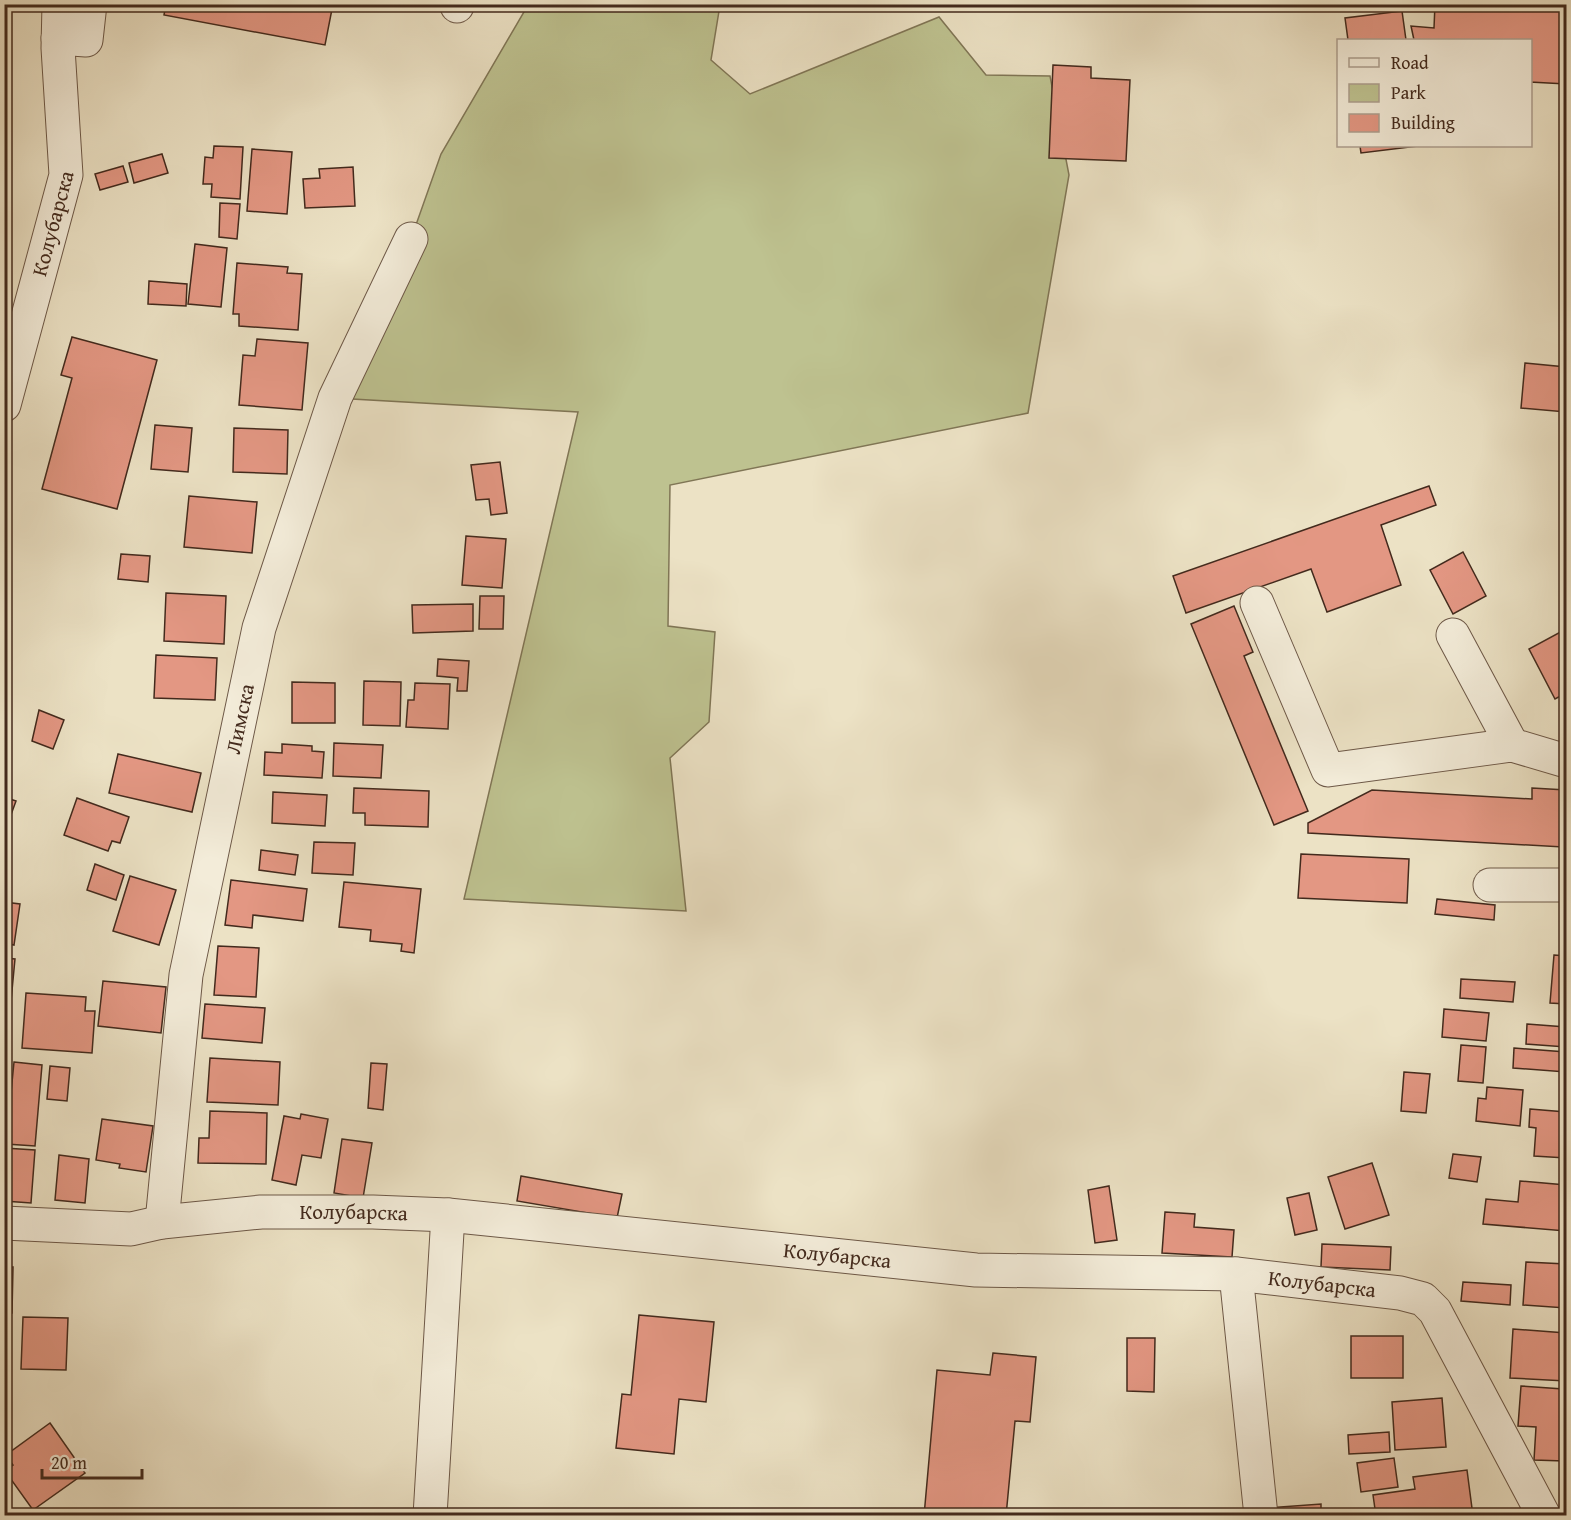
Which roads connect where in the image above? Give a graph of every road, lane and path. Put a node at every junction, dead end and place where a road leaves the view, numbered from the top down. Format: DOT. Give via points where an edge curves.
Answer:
graph roads {
  1 [pos="59,4"];
  2 [pos="90,4"];
  3 [pos="58,38"];
  4 [pos="411,239"];
  5 [pos="4,405"];
  6 [pos="1257,603"];
  7 [pos="1453,635"];
  8 [pos="1512,745"];
  9 [pos="1566,761"];
  10 [pos="1490,885"];
  11 [pos="1566,885"];
  12 [pos="448,1215"];
  13 [pos="162,1222"];
  14 [pos="4,1224"];
  15 [pos="1236,1274"];
  16 [pos="430,1515"];
  17 [pos="1261,1515"];
  18 [pos="1544,1515"];
  1 -- 3 [label="street, Колубарска"];
  2 -- 3 [label="street" via="86,40"];
  3 -- 5 [label="street, Колубарска" via="66,175"];
  4 -- 13 [label="street, Лимска" via="335,398 259,628 186,975"];
  6 -- 8 [label="street" via="1328,770"];
  7 -- 8 [label="street"];
  8 -- 9 [label="street"];
  10 -- 11 [label="street"];
  12 -- 13 [label="street, Колубарска" via="261,1212"];
  12 -- 15 [label="street, Колубарска" via="976,1270"];
  12 -- 16 [label="street"];
  13 -- 14 [label="street, Колубарска" via="131,1229"];
  15 -- 17 [label="street"];
  15 -- 18 [label="street, Колубарска" via="1401,1293 1423,1299 1436,1311"];
}
